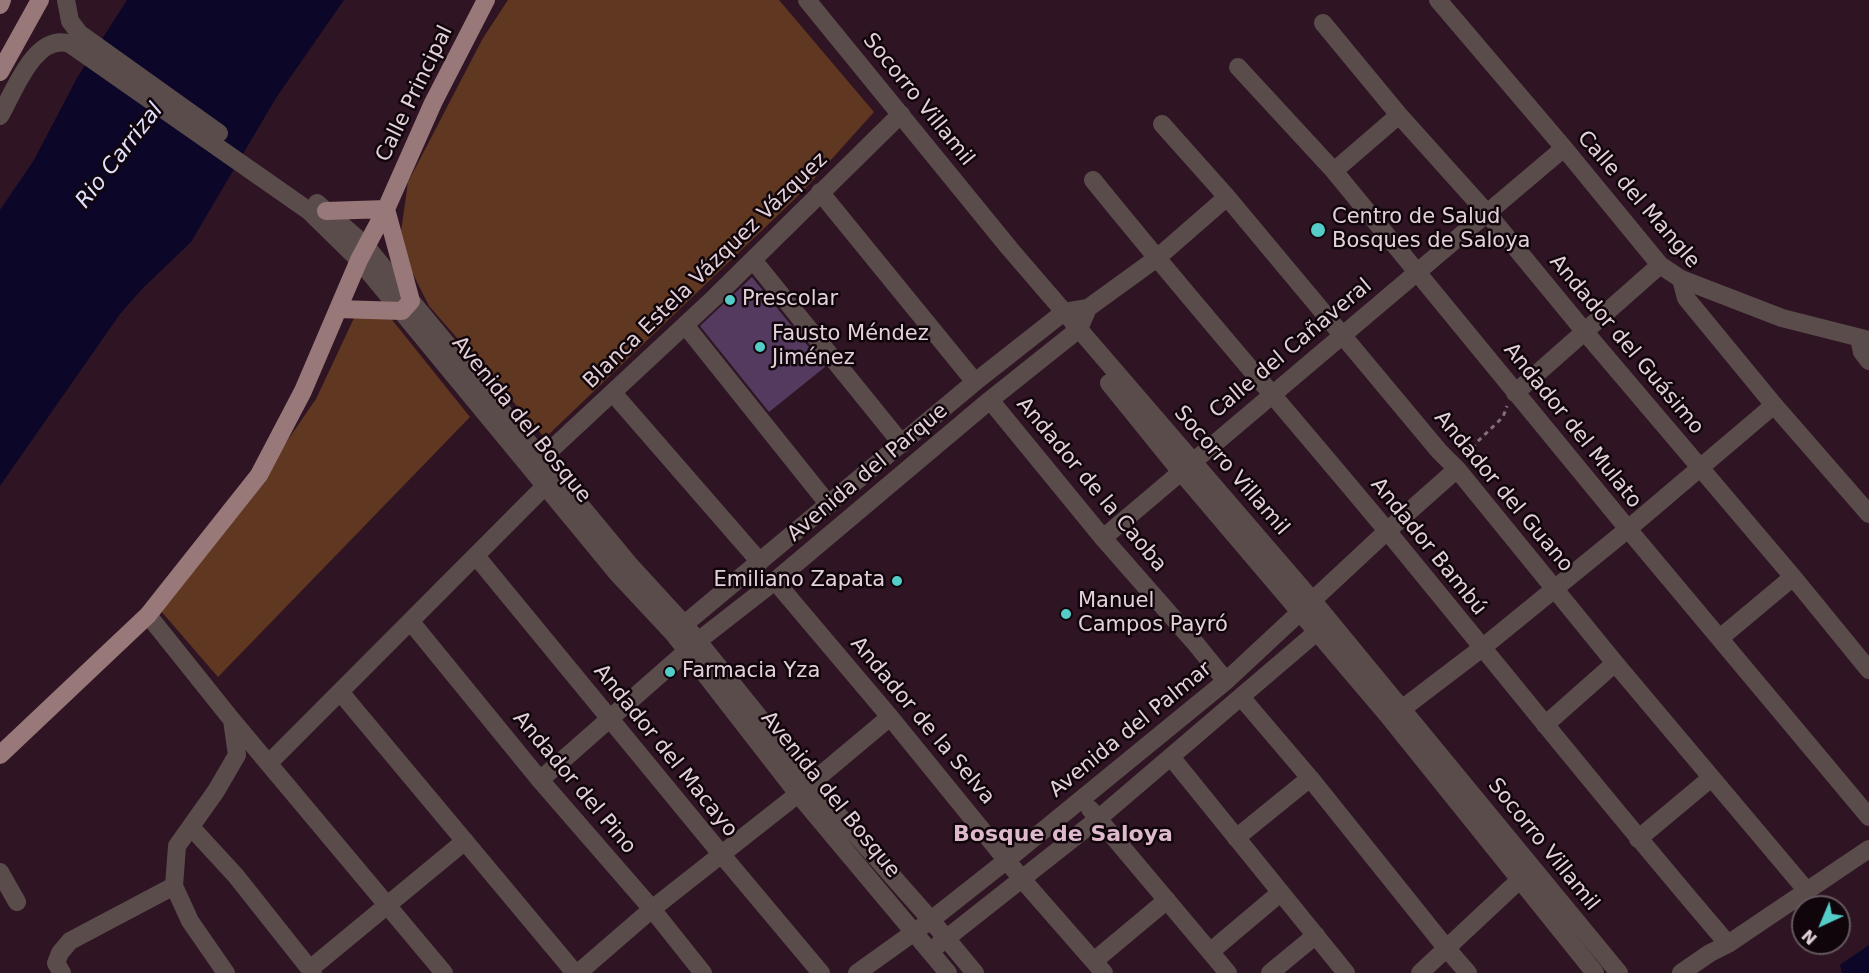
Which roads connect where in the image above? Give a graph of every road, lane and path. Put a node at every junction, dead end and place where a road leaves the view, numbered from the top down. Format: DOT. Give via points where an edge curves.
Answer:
graph roads {
  1 [pos="2,0"];
  2 [pos="40,0"];
  3 [pos="66,0"];
  4 [pos="486,0"];
  5 [pos="792,0"];
  6 [pos="807,0"];
  7 [pos="1438,0"];
  8 [pos="0,5"];
  9 [pos="1323,23"];
  10 [pos="75,39"];
  11 [pos="1239,67"];
  12 [pos="0,72"];
  13 [pos="1399,115"];
  14 [pos="0,116"];
  15 [pos="897,119"];
  16 [pos="1161,124"];
  17 [pos="1564,148"];
  18 [pos="1334,171"];
  19 [pos="1093,180"];
  20 [pos="820,192"];
  21 [pos="1227,196"];
  22 [pos="386,208"];
  23 [pos="318,209"];
  24 [pos="1487,213"];
  25 [pos="362,254"];
  26 [pos="1157,258"];
  27 [pos="753,261"];
  28 [pos="1660,265"];
  29 [pos="1418,272"];
  30 [pos="1681,279"];
  31 [pos="407,306"];
  32 [pos="1088,308"];
  33 [pos="338,309"];
  34 [pos="1060,315"];
  35 [pos="685,325"];
  36 [pos="1075,332"];
  37 [pos="1585,332"];
  38 [pos="1343,335"];
  39 [pos="1864,339"];
  40 [pos="1869,361"];
  41 [pos="975,382"];
  42 [pos="614,393"];
  43 [pos="1515,393"];
  44 [pos="1271,396"];
  45 [pos="990,400"];
  46 [pos="1774,405"];
  47 [pos="902,444"];
  48 [pos="541,459"];
  49 [pos="1187,467"];
  50 [pos="1700,467"];
  51 [pos="1457,469"];
  52 [pos="550,480"];
  53 [pos="829,505"];
  54 [pos="1869,514"];
  55 [pos="1628,530"];
  56 [pos="1387,531"];
  57 [pos="1103,538"];
  58 [pos="476,556"];
  59 [pos="760,562"];
  60 [pos="1793,577"];
  61 [pos="775,580"];
  62 [pos="1554,589"];
  63 [pos="1307,606"];
  64 [pos="148,615"];
  65 [pos="411,622"];
  66 [pos="1323,627"];
  67 [pos="679,628"];
  68 [pos="1720,638"];
  69 [pos="692,646"];
  70 [pos="1482,648"];
  71 [pos="1615,663"];
  72 [pos="1869,670"];
  73 [pos="1226,681"];
  74 [pos="340,693"];
  75 [pos="1241,697"];
  76 [pos="1397,714"];
  77 [pos="890,717"];
  78 [pos="610,719"];
  79 [pos="232,720"];
  80 [pos="1545,725"];
  81 [pos="0,755"];
  82 [pos="1171,757"];
  83 [pos="270,762"];
  84 [pos="1310,778"];
  85 [pos="1712,778"];
  86 [pos="540,780"];
  87 [pos="805,789"];
  88 [pos="1082,799"];
  89 [pos="1869,817"];
  90 [pos="1099,818"];
  91 [pos="191,826"];
  92 [pos="1236,838"];
  93 [pos="1638,839"];
  94 [pos="465,841"];
  95 [pos="1869,849"];
  96 [pos="722,855"];
  97 [pos="1007,860"];
  98 [pos="0,872"];
  99 [pos="1527,874"];
  100 [pos="1021,878"];
  101 [pos="174,886"];
  102 [pos="1807,891"];
  103 [pos="1280,893"];
  104 [pos="1167,900"];
  105 [pos="17,902"];
  106 [pos="387,905"];
  107 [pos="652,909"];
  108 [pos="931,920"];
  109 [pos="915,932"];
  110 [pos="1316,935"];
  111 [pos="946,938"];
  112 [pos="1728,944"];
  113 [pos="1447,949"];
  114 [pos="930,951"];
  115 [pos="1210,952"];
  116 [pos="1099,967"];
  117 [pos="311,971"];
  118 [pos="62,973"];
  119 [pos="226,973"];
  120 [pos="444,973"];
  121 [pos="577,973"];
  122 [pos="703,973"];
  123 [pos="821,973"];
  124 [pos="857,973"];
  125 [pos="948,973"];
  126 [pos="975,973"];
  127 [pos="1228,973"];
  128 [pos="1270,973"];
  129 [pos="1346,973"];
  130 [pos="1419,973"];
  131 [pos="1468,973"];
  132 [pos="1595,973"];
  133 [pos="1618,973"];
  134 [pos="1681,973"];
  1 -- 8 [label="main road"];
  2 -- 12 [label="main road"];
  3 -- 10 [label="street, Avenida del Bosque"];
  4 -- 22 [label="main road, Calle Principal" via="433,103"];
  5 -- 15 [label="street, Socorro Villamil"];
  6 -- 15 [label="street, Socorro Villamil"];
  7 -- 17 [label="street, Calle del Mangle"];
  9 -- 13 [label="street, Andador del Guásimo"];
  10 -- 14 [label="street" via="54,42 33,56"];
  10 -- 23 [label="street, Avenida del Bosque"];
  11 -- 18 [label="street, Andador del Mulato"];
  13 -- 18 [label="street"];
  13 -- 24 [label="street, Andador del Guásimo"];
  15 -- 20 [label="street, Blanca Estela Vázquez Vázquez"];
  15 -- 34 [label="street, Socorro Villamil"];
  16 -- 21 [label="street, Andador del Guano"];
  17 -- 24 [label="street, Calle del Cañaveral"];
  17 -- 28 [label="street, Calle del Mangle"];
  18 -- 29 [label="street, Andador del Mulato"];
  19 -- 26 [label="street, Andador Bambú"];
  20 -- 27 [label="street, Blanca Estela Vázquez Vázquez"];
  20 -- 41 [label="street"];
  21 -- 26 [label="street"];
  21 -- 38 [label="street, Andador del Guano"];
  22 -- 23 [label="main road"];
  22 -- 25 [label="main road, Calle Principal"];
  22 -- 31 [label="main road"];
  23 -- 25 [label="street, Avenida del Bosque"];
  24 -- 29 [label="street, Calle del Cañaveral"];
  24 -- 37 [label="street, Andador del Guásimo"];
  25 -- 31 [label="street, Avenida del Bosque"];
  25 -- 33 [label="main road, Calle Principal"];
  26 -- 32 [label="street"];
  26 -- 44 [label="street, Andador Bambú"];
  27 -- 35 [label="street, Blanca Estela Vázquez Vázquez"];
  27 -- 47 [label="street"];
  28 -- 30 [label="street, Calle del Mangle"];
  28 -- 37 [label="street"];
  29 -- 38 [label="street, Calle del Cañaveral"];
  29 -- 43 [label="street, Andador del Mulato"];
  30 -- 39 [label="street" via="1782,318"];
  30 -- 46 [label="street, Calle del Mangle" via="1686,298"];
  31 -- 33 [label="main road"];
  31 -- 48 [label="street, Avenida del Bosque"];
  31 -- 52 [label="street, Avenida del Bosque"];
  32 -- 34 [label="street"];
  32 -- 36 [label="street"];
  33 -- 64 [label="main road, Calle Principal" via="303,391 259,475"];
  34 -- 36 [label="street, Socorro Villamil"];
  34 -- 41 [label="street, Avenida del Parque"];
  35 -- 42 [label="street, Blanca Estela Vázquez Vázquez"];
  35 -- 53 [label="street"];
  36 -- 45 [label="street, Avenida del Parque"];
  36 -- 49 [label="street, Socorro Villamil"];
  37 -- 43 [label="street"];
  37 -- 50 [label="street, Andador del Guásimo"];
  38 -- 44 [label="street, Calle del Cañaveral"];
  38 -- 51 [label="street, Andador del Guano"];
  39 -- 40 [label="street" via="1862,352"];
  41 -- 47 [label="street, Avenida del Parque"];
  42 -- 48 [label="street, Blanca Estela Vázquez Vázquez"];
  42 -- 59 [label="street"];
  43 -- 51 [label="path" via="1503,417"];
  43 -- 55 [label="street, Andador del Mulato"];
  44 -- 49 [label="street, Calle del Cañaveral"];
  44 -- 56 [label="street, Andador Bambú"];
  45 -- 57 [label="street, Andador de la Caoba"];
  45 -- 61 [label="street, Avenida del Parque"];
  46 -- 50 [label="street"];
  46 -- 54 [label="street, Calle del Mangle"];
  47 -- 53 [label="street, Avenida del Parque"];
  48 -- 52 [label="street, Avenida del Bosque"];
  49 -- 57 [label="street, Calle del Cañaveral"];
  49 -- 63 [label="street, Socorro Villamil"];
  50 -- 55 [label="street"];
  50 -- 60 [label="street, Andador del Guásimo"];
  51 -- 56 [label="street, Avenida del Palmar"];
  51 -- 62 [label="street, Andador del Guano"];
  52 -- 58 [label="street"];
  52 -- 67 [label="street, Avenida del Bosque" via="629,564"];
  53 -- 59 [label="street, Avenida del Parque"];
  55 -- 62 [label="street"];
  55 -- 68 [label="street, Andador del Mulato"];
  56 -- 63 [label="street, Avenida del Palmar"];
  56 -- 70 [label="street, Andador Bambú"];
  57 -- 73 [label="street, Andador de la Caoba"];
  58 -- 65 [label="street"];
  58 -- 78 [label="street, Andador del Macayo"];
  59 -- 67 [label="street, Avenida del Parque"];
  60 -- 68 [label="street"];
  60 -- 72 [label="street, Andador del Guásimo"];
  61 -- 69 [label="street, Avenida del Parque"];
  61 -- 77 [label="street, Andador de la Selva"];
  62 -- 70 [label="street"];
  62 -- 71 [label="street, Andador del Guano"];
  63 -- 66 [label="street, Socorro Villamil"];
  63 -- 73 [label="street, Avenida del Palmar"];
  64 -- 79 [label="street"];
  64 -- 81 [label="main road, Calle Principal"];
  65 -- 74 [label="street"];
  65 -- 86 [label="street, Andador del Pino"];
  66 -- 75 [label="street, Avenida del Palmar"];
  66 -- 76 [label="street, Socorro Villamil"];
  67 -- 69 [label="street, Avenida del Bosque"];
  68 -- 89 [label="street, Andador del Mulato"];
  69 -- 78 [label="street, Avenida del Parque"];
  69 -- 87 [label="street, Avenida del Bosque"];
  70 -- 76 [label="street"];
  70 -- 80 [label="street, Andador Bambú"];
  71 -- 80 [label="street"];
  71 -- 85 [label="street, Andador del Guano"];
  73 -- 88 [label="street, Avenida del Palmar"];
  74 -- 83 [label="street"];
  74 -- 94 [label="street"];
  75 -- 82 [label="street, Avenida del Palmar"];
  75 -- 84 [label="street"];
  76 -- 99 [label="street, Socorro Villamil"];
  77 -- 87 [label="street"];
  77 -- 97 [label="street, Andador de la Selva"];
  78 -- 86 [label="street, Avenida del Parque"];
  78 -- 96 [label="street, Andador del Macayo"];
  79 -- 83 [label="street"];
  79 -- 91 [label="street" via="237,755"];
  80 -- 93 [label="street, Andador Bambú"];
  82 -- 90 [label="street, Avenida del Palmar"];
  82 -- 92 [label="street"];
  83 -- 106 [label="street"];
  84 -- 92 [label="street"];
  84 -- 113 [label="street"];
  85 -- 93 [label="street"];
  85 -- 102 [label="street, Andador del Guano"];
  86 -- 107 [label="street, Andador del Pino"];
  87 -- 96 [label="street"];
  87 -- 108 [label="street, Avenida del Bosque" via="834,810"];
  87 -- 109 [label="street, Avenida del Bosque"];
  88 -- 90 [label="street"];
  88 -- 97 [label="street, Avenida del Palmar"];
  90 -- 100 [label="street, Avenida del Palmar"];
  90 -- 104 [label="street"];
  91 -- 101 [label="street" via="177,846"];
  91 -- 117 [label="street"];
  92 -- 103 [label="street"];
  93 -- 112 [label="street, Andador Bambú"];
  94 -- 106 [label="street"];
  94 -- 121 [label="street"];
  95 -- 102 [label="street"];
  96 -- 107 [label="street"];
  96 -- 123 [label="street, Andador del Macayo"];
  97 -- 100 [label="street, Andador de la Selva"];
  97 -- 108 [label="street, Avenida del Palmar"];
  98 -- 105 [label="street"];
  99 -- 113 [label="street"];
  99 -- 132 [label="street, Socorro Villamil"];
  99 -- 133 [label="street, Socorro Villamil"];
  100 -- 111 [label="street, Avenida del Palmar"];
  100 -- 116 [label="street, Andador de la Selva"];
  101 -- 118 [label="street" via="70,941 56,963"];
  101 -- 119 [label="street" via="190,921"];
  102 -- 112 [label="street"];
  103 -- 110 [label="street"];
  103 -- 115 [label="street"];
  104 -- 115 [label="street"];
  104 -- 116 [label="street"];
  106 -- 117 [label="street"];
  106 -- 120 [label="street"];
  107 -- 121 [label="street"];
  107 -- 122 [label="street, Andador del Pino"];
  108 -- 109 [label="street, Avenida del Palmar"];
  108 -- 111 [label="street, Avenida del Bosque"];
  109 -- 114 [label="street, Avenida del Bosque"];
  109 -- 124 [label="street, Avenida del Palmar"];
  110 -- 128 [label="street"];
  110 -- 129 [label="street"];
  111 -- 114 [label="street, Avenida del Palmar"];
  111 -- 126 [label="street, Avenida del Bosque"];
  112 -- 134 [label="street"];
  113 -- 130 [label="street"];
  113 -- 131 [label="street"];
  114 -- 125 [label="street, Avenida del Bosque"];
  115 -- 127 [label="street"];
}
